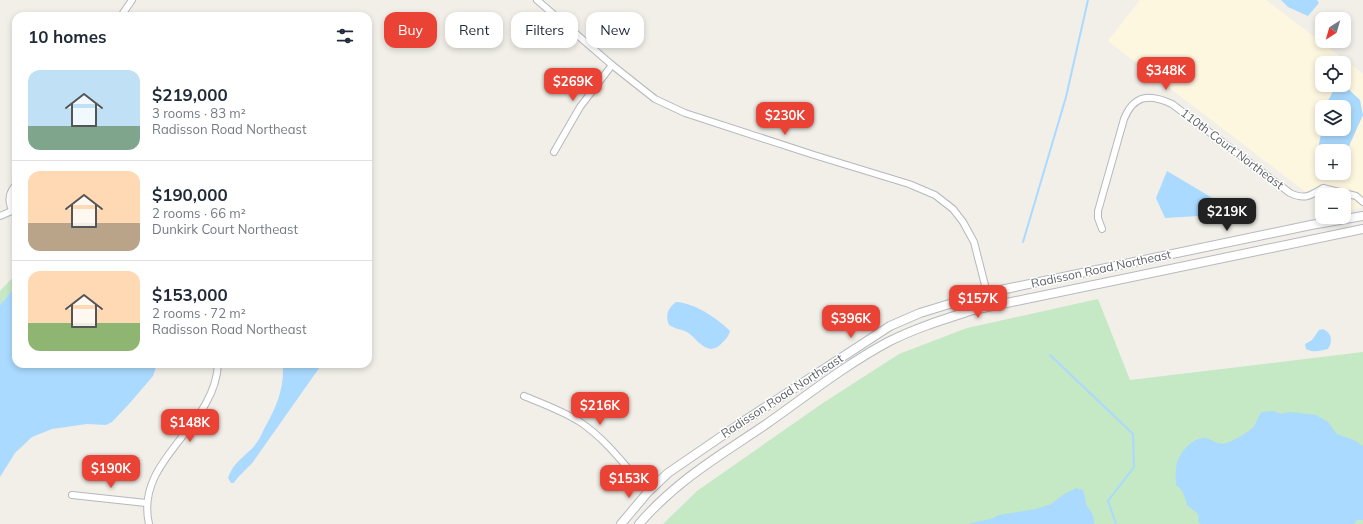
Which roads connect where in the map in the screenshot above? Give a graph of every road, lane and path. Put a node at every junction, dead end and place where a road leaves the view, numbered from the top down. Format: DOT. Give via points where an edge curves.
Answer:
graph roads {
  1 [pos="132,0"];
  2 [pos="539,1"];
  3 [pos="124,12"];
  4 [pos="612,64"];
  5 [pos="554,152"];
  6 [pos="12,190"];
  7 [pos="1363,202"];
  8 [pos="12,206"];
  9 [pos="12,211"];
  10 [pos="0,216"];
  11 [pos="1363,216"];
  12 [pos="1102,229"];
  13 [pos="1363,229"];
  14 [pos="986,293"];
  15 [pos="992,306"];
  16 [pos="217,368"];
  17 [pos="524,396"];
  18 [pos="648,492"];
  19 [pos="72,495"];
  20 [pos="146,502"];
  21 [pos="149,524"];
  22 [pos="621,524"];
  23 [pos="639,524"];
  1 -- 3 [label="street"];
  2 -- 4 [label="street"];
  4 -- 5 [label="street" via="580,107"];
  4 -- 14 [label="street" via="655,99 685,113 909,184 935,195 954,209 974,242"];
  6 -- 8 [label="street" via="8,199"];
  7 -- 12 [label="street, 110th Court Northeast" via="1356,196 1323,188 1312,196 1304,197 1290,193 1172,104 1149,96 1134,103 1124,119 1098,211"];
  9 -- 10 [label="street"];
  11 -- 14 [label="main road, Radisson Road Northeast" via="1304,226"];
  13 -- 15 [label="main road, Radisson Road Northeast"];
  14 -- 15 [label="street"];
  14 -- 18 [label="main road, Radisson Road Northeast" via="920,313 890,326 735,426 668,473"];
  15 -- 23 [label="main road, Radisson Road Northeast" via="933,323 889,342 859,360 681,482"];
  16 -- 20 [label="street" via="210,397 158,469"];
  17 -- 18 [label="street" via="565,414 590,429"];
  18 -- 22 [label="main road, Radisson Road Northeast"];
  19 -- 20 [label="street"];
  20 -- 21 [label="street"];
}
